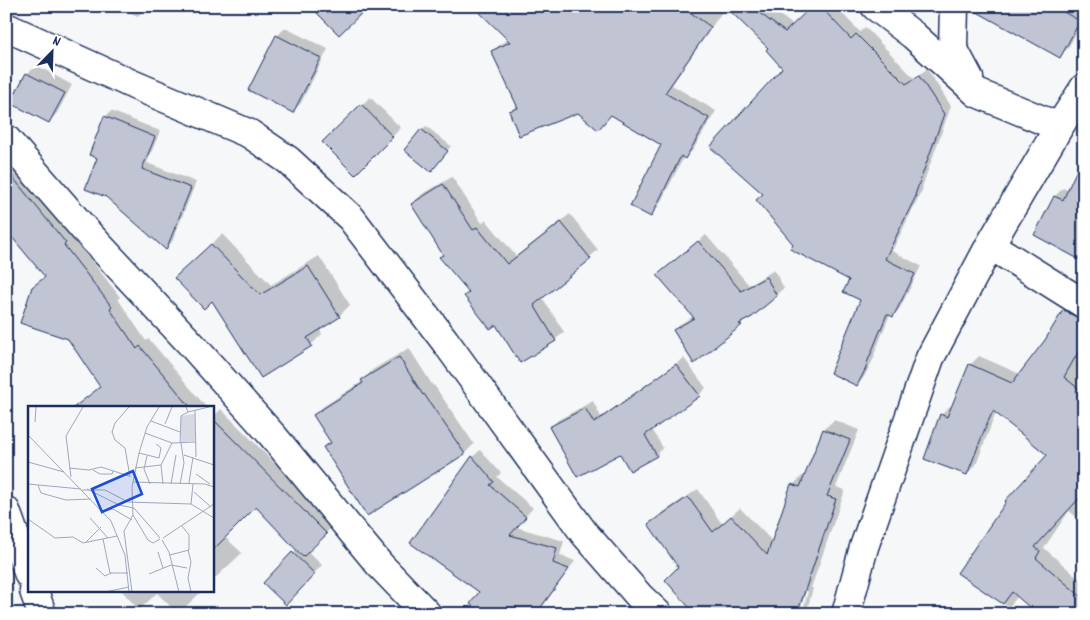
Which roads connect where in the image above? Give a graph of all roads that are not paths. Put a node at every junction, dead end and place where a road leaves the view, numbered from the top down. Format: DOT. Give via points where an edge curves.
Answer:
graph roads {
  1 [pos="875,6"];
  2 [pos="954,6"];
  3 [pos="6,27"];
  4 [pos="1084,88"];
  5 [pos="978,93"];
  6 [pos="1059,127"];
  7 [pos="6,139"];
  8 [pos="990,244"];
  9 [pos="1084,304"];
  10 [pos="6,511"];
  11 [pos="28,572"];
  12 [pos="427,614"];
  13 [pos="658,614"];
  14 [pos="846,614"];
  1 -- 5 [label="main road" via="913,34"];
  2 -- 5 [label="main road" via="953,48"];
  3 -- 13 [label="main road" via="250,134 288,160 351,218 584,533"];
  4 -- 6 [label="main road"];
  5 -- 6 [label="main road"];
  6 -- 8 [label="main road"];
  7 -- 12 [label="main road" via="267,429 379,564"];
  8 -- 9 [label="main road"];
  8 -- 14 [label="main road" via="930,358 864,547"];
  10 -- 11 [label="main road"];
}
